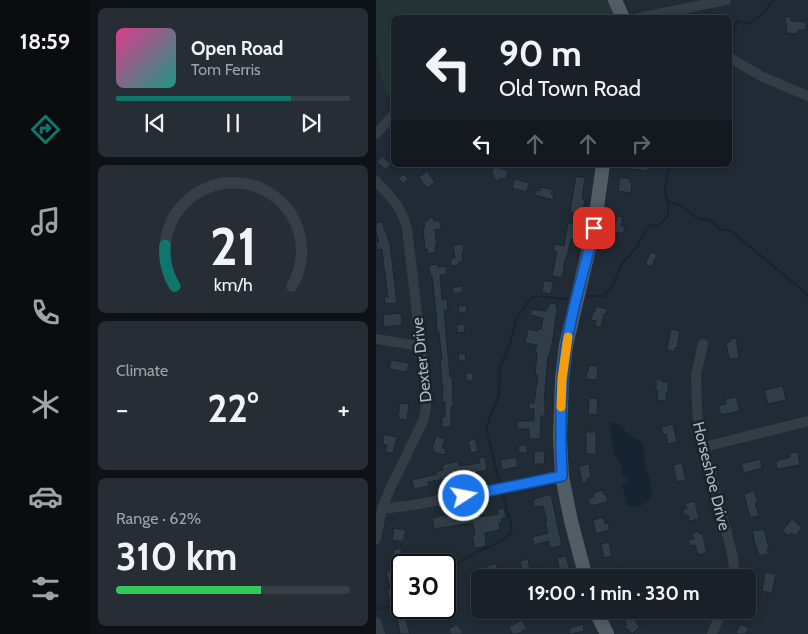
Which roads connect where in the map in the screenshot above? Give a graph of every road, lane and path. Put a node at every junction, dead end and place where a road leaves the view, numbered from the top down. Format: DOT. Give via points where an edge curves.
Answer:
graph roads {
  1 [pos="615,0"];
  2 [pos="726,0"];
  3 [pos="669,14"];
  4 [pos="622,15"];
  5 [pos="732,59"];
  6 [pos="808,96"];
  7 [pos="391,117"];
  8 [pos="376,134"];
  9 [pos="603,167"];
  10 [pos="376,181"];
  11 [pos="376,339"];
  12 [pos="703,344"];
  13 [pos="420,346"];
  14 [pos="808,421"];
  15 [pos="704,447"];
  16 [pos="562,476"];
  17 [pos="382,509"];
  18 [pos="376,538"];
  19 [pos="584,569"];
  20 [pos="734,569"];
  21 [pos="600,619"];
  22 [pos="718,619"];
  23 [pos="376,622"];
  24 [pos="380,634"];
  25 [pos="607,634"];
  26 [pos="712,634"];
  1 -- 4 [label="main road"];
  2 -- 3 [label="street"];
  5 -- 6 [label="street" via="763,77"];
  7 -- 8 [label="street"];
  9 -- 16 [label="main road" via="594,228 566,345 560,436"];
  10 -- 13 [label="street, Dexter Drive" via="400,209 407,230"];
  11 -- 13 [label="street"];
  12 -- 15 [label="street, Horseshoe Drive" via="696,375 699,429"];
  13 -- 17 [label="street, Dexter Drive" via="427,398 424,419"];
  14 -- 15 [label="street"];
  15 -- 20 [label="street, Horseshoe Drive"];
  16 -- 17 [label="street"];
  16 -- 19 [label="main road"];
  17 -- 18 [label="street, Dexter Drive"];
  21 -- 25 [label="main road"];
  22 -- 26 [label="street"];
  23 -- 24 [label="street"];
}
